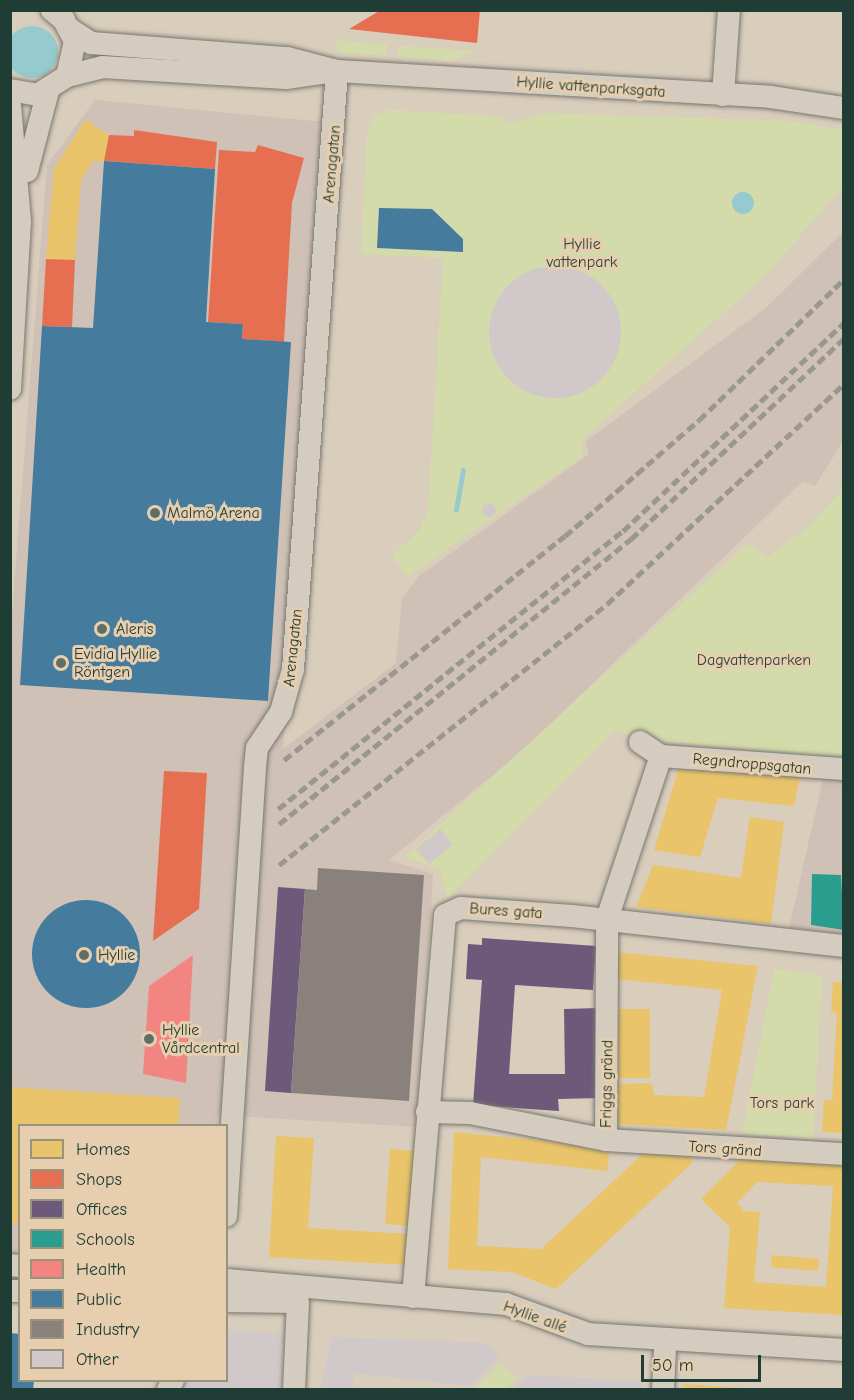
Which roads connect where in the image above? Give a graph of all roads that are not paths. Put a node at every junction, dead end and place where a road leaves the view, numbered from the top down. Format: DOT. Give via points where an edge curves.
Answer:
graph roads {
  1 [pos="729,10"];
  2 [pos="60,16"];
  3 [pos="338,71"];
  4 [pos="67,76"];
  5 [pos="10,90"];
  6 [pos="48,91"];
  7 [pos="723,95"];
  8 [pos="10,105"];
  9 [pos="843,108"];
  10 [pos="20,221"];
  11 [pos="10,389"];
  12 [pos="640,742"];
  13 [pos="662,756"];
  14 [pos="843,769"];
  15 [pos="607,919"];
  16 [pos="843,946"];
  17 [pos="427,1112"];
  18 [pos="606,1140"];
  19 [pos="843,1154"];
  20 [pos="228,1185"];
  21 [pos="228,1280"];
  22 [pos="413,1297"];
  23 [pos="228,1301"];
  24 [pos="298,1302"];
  25 [pos="665,1349"];
  26 [pos="843,1350"];
  27 [pos="843,1360"];
  28 [pos="294,1389"];
  29 [pos="663,1389"];
  1 -- 7 [label="street"];
  2 -- 3 [label="street, Hyllie vattenparksgata" via="91,44 287,58"];
  2 -- 4 [label="street" via="76,54"];
  3 -- 4 [label="street, Hyllie vattenparksgata" via="286,78 102,67"];
  3 -- 7 [label="street, Hyllie vattenparksgata"];
  3 -- 20 [label="street, Arenagatan" via="293,669 281,712 257,748 255,767"];
  4 -- 6 [label="street"];
  5 -- 6 [label="street"];
  6 -- 10 [label="street" via="30,146"];
  7 -- 9 [label="street, Hyllie vattenparksgata"];
  8 -- 10 [label="street"];
  10 -- 11 [label="street"];
  12 -- 13 [label="street, Regndroppsgatan"];
  13 -- 14 [label="street, Regndroppsgatan"];
  13 -- 15 [label="street"];
  15 -- 16 [label="street, Bures gata"];
  15 -- 17 [label="street, Bures gata" via="461,908 445,915"];
  15 -- 18 [label="street, Friggs gränd"];
  17 -- 18 [label="street, Friggs gränd" via="470,1113"];
  17 -- 22 [label="street, Bures gata"];
  18 -- 19 [label="street, Tors gränd"];
  21 -- 22 [label="street, Hyllie allé"];
  22 -- 26 [label="street, Hyllie allé" via="506,1304 588,1334"];
  23 -- 24 [label="street, Hyllie allé"];
  24 -- 25 [label="street, Hyllie allé" via="485,1312 556,1339"];
  24 -- 28 [label="street"];
  25 -- 27 [label="street, Hyllie allé"];
  25 -- 29 [label="street"];
}
